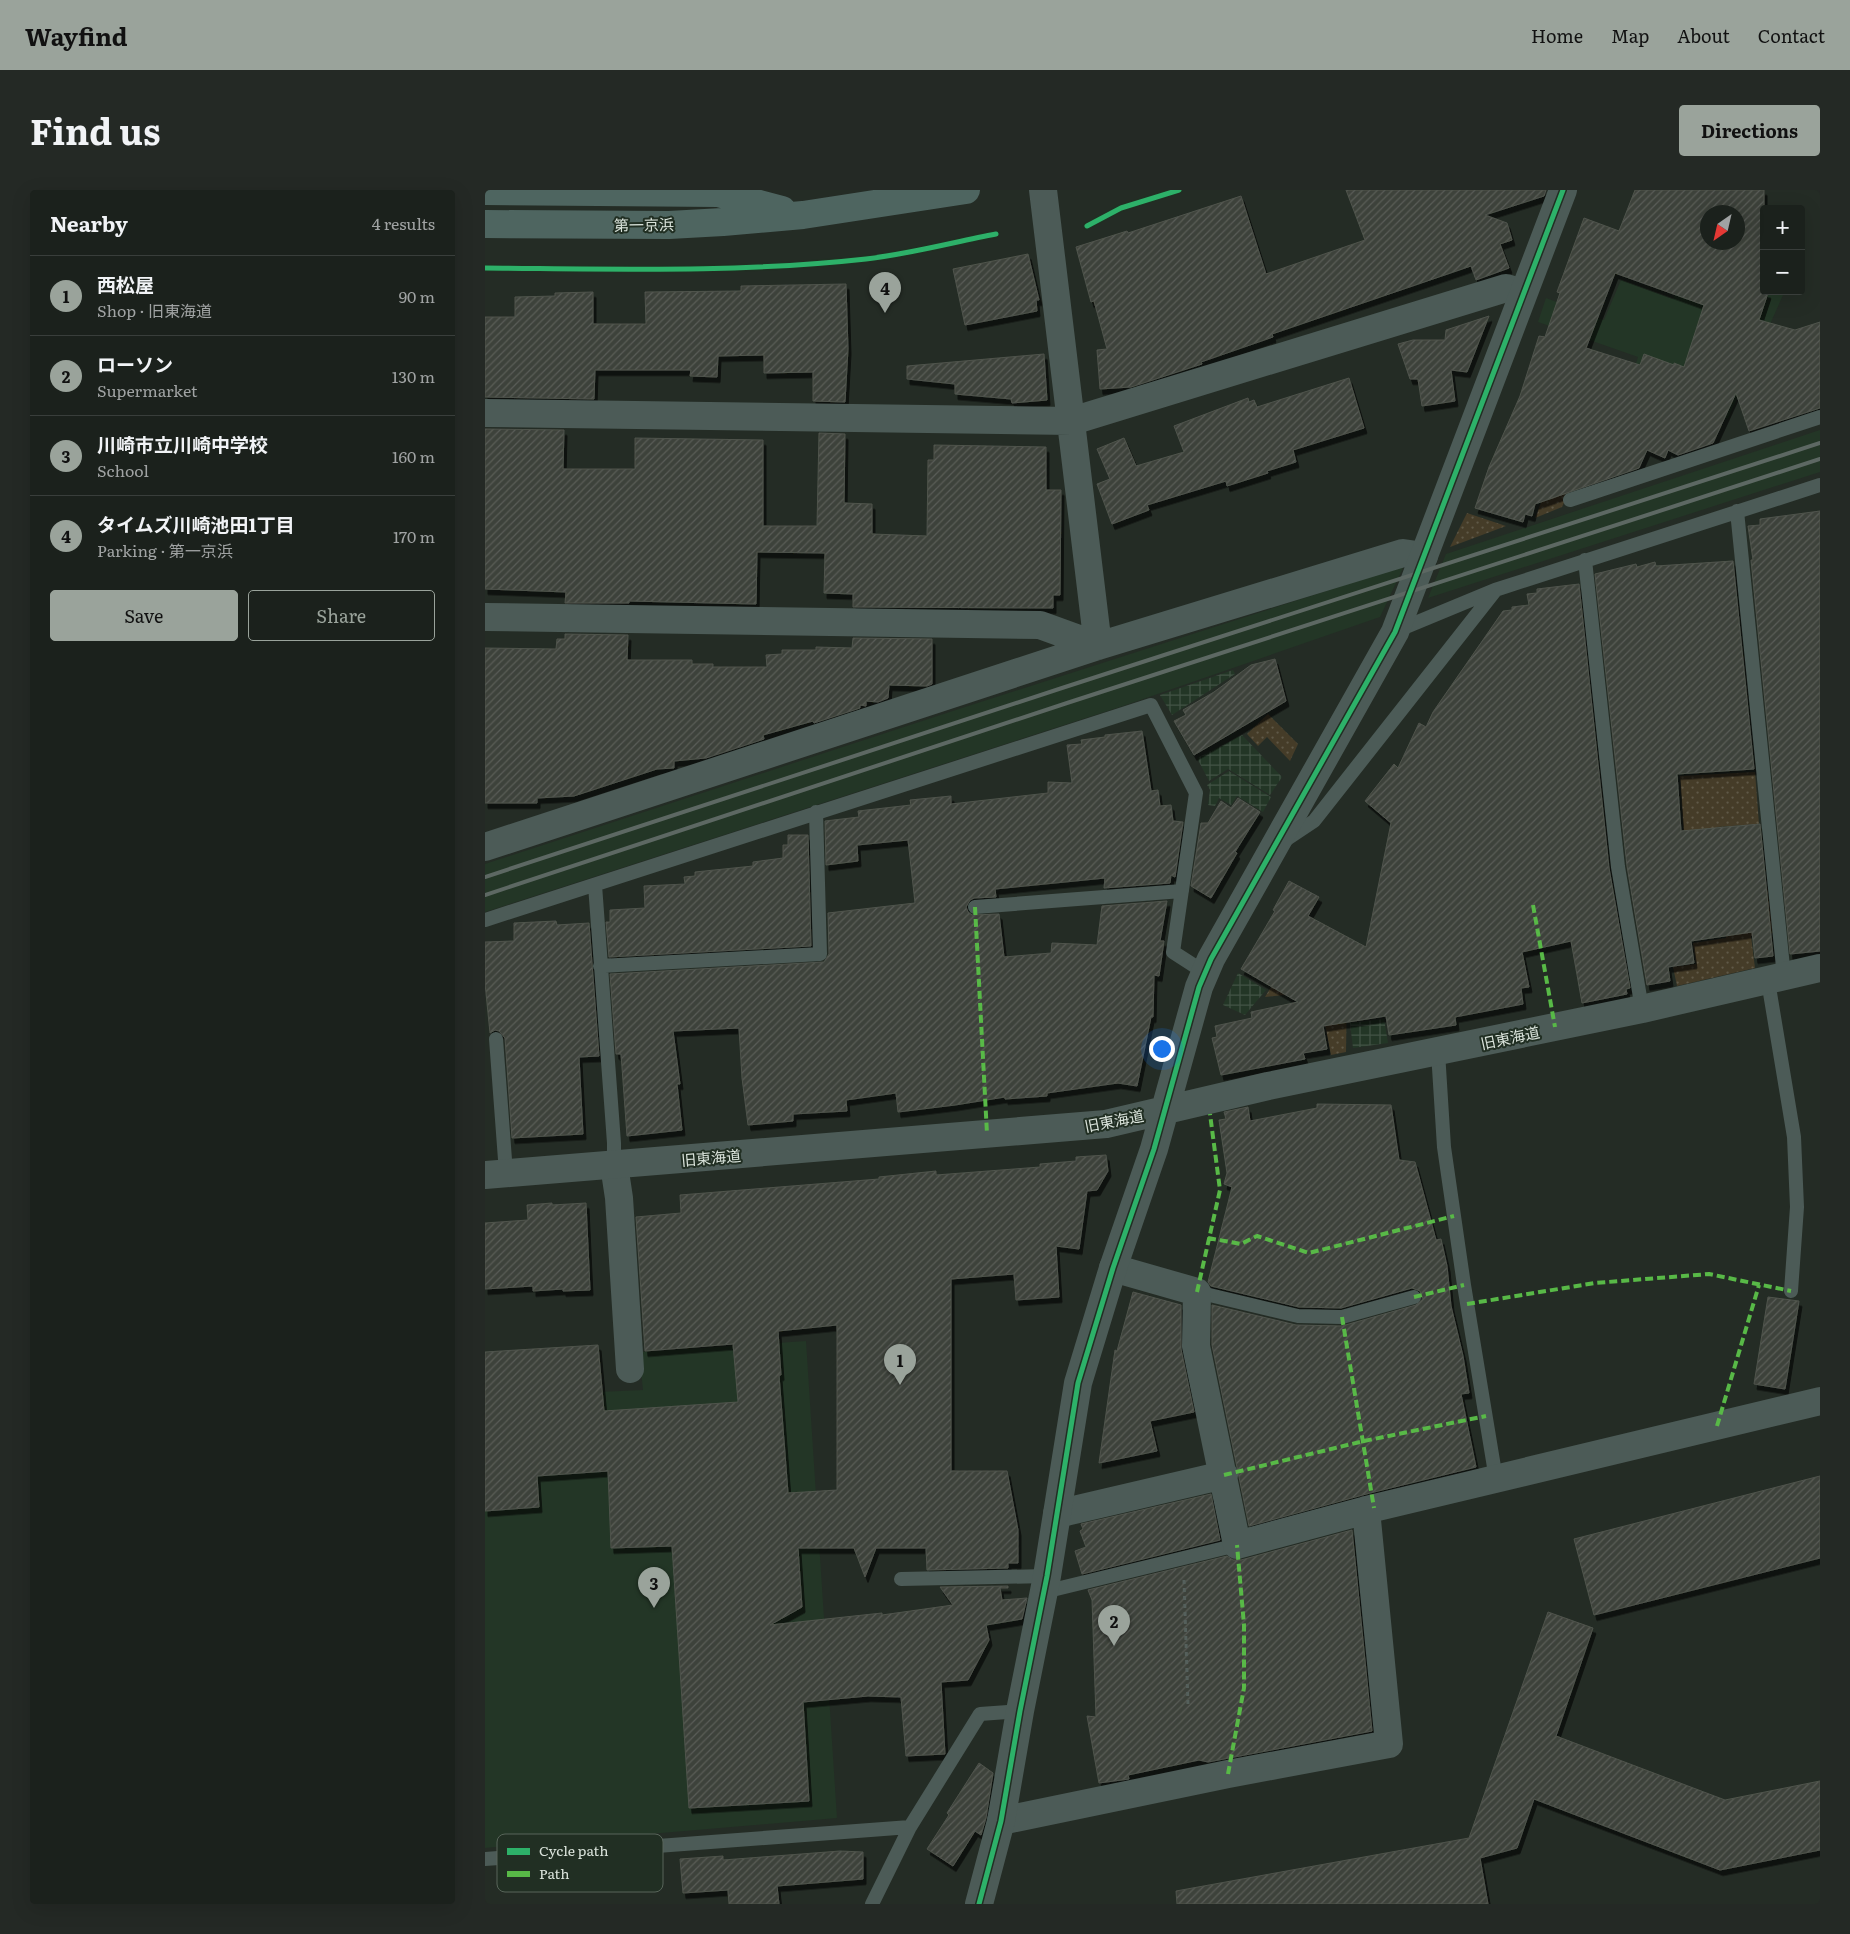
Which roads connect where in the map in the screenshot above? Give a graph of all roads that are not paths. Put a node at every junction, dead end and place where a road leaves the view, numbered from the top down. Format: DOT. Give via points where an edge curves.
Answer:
graph roads {
  1 [pos="485,190"];
  2 [pos="966,190"];
  3 [pos="1043,190"];
  4 [pos="1563,190"];
  5 [pos="803,215"];
  6 [pos="485,224"];
  7 [pos="1523,293"];
  8 [pos="485,413"];
  9 [pos="1820,418"];
  10 [pos="1072,421"];
  11 [pos="1820,485"];
  12 [pos="1570,500"];
  13 [pos="1737,511"];
  14 [pos="1423,556"];
  15 [pos="1585,560"];
  16 [pos="1495,590"];
  17 [pos="485,617"];
  18 [pos="1395,632"];
  19 [pos="1097,646"];
  20 [pos="816,812"];
  21 [pos="485,847"];
  22 [pos="1275,848"];
  23 [pos="595,884"];
  24 [pos="1182,891"];
  25 [pos="975,907"];
  26 [pos="485,920"];
  27 [pos="600,966"];
  28 [pos="1820,968"];
  29 [pos="1204,972"];
  30 [pos="1776,979"];
  31 [pos="1642,1009"];
  32 [pos="496,1039"];
  33 [pos="1439,1052"];
  34 [pos="1165,1109"];
  35 [pos="614,1165"];
  36 [pos="496,1174"];
  37 [pos="1113,1268"];
  38 [pos="1791,1291"];
  39 [pos="1197,1292"];
  40 [pos="1414,1297"];
  41 [pos="630,1369"];
  42 [pos="1820,1401"];
  43 [pos="1224,1475"];
  44 [pos="1496,1479"];
  45 [pos="1366,1510"];
  46 [pos="1057,1514"];
  47 [pos="1237,1545"];
  48 [pos="901,1579"];
  49 [pos="1045,1584"];
  50 [pos="1019,1711"];
  51 [pos="1001,1821"];
  52 [pos="910,1827"];
  53 [pos="663,1846"];
  54 [pos="872,1904"];
  55 [pos="979,1904"];
  1 -- 5 [label="highway, 第一京浜" via="718,193"];
  2 -- 5 [label="highway, 第一京浜"];
  3 -- 10 [label="street"];
  4 -- 7 [label="street"];
  5 -- 6 [label="highway, 第一京浜" via="669,225"];
  7 -- 10 [label="street" via="1506,288"];
  7 -- 14 [label="street"];
  8 -- 10 [label="street"];
  9 -- 12 [label="lane"];
  10 -- 19 [label="street"];
  11 -- 13 [label="lane"];
  13 -- 15 [label="lane"];
  13 -- 30 [label="lane"];
  14 -- 18 [label="street"];
  14 -- 19 [label="street" via="1403,553"];
  15 -- 16 [label="lane"];
  15 -- 31 [label="lane" via="1618,867"];
  16 -- 18 [label="lane"];
  16 -- 22 [label="lane" via="1314,821"];
  17 -- 19 [label="street" via="1040,625"];
  18 -- 22 [label="street"];
  19 -- 21 [label="street"];
  20 -- 23 [label="lane"];
  20 -- 24 [label="lane" via="1151,705 1196,793"];
  20 -- 27 [label="lane" via="820,954"];
  22 -- 29 [label="street"];
  23 -- 26 [label="lane"];
  23 -- 27 [label="lane"];
  24 -- 25 [label="lane"];
  24 -- 29 [label="lane" via="1173,952"];
  27 -- 35 [label="lane"];
  28 -- 30 [label="street, 旧東海道"];
  29 -- 34 [label="street"];
  30 -- 31 [label="street, 旧東海道"];
  30 -- 38 [label="lane" via="1794,1137 1797,1207"];
  31 -- 33 [label="street, 旧東海道"];
  32 -- 36 [label="lane"];
  33 -- 34 [label="street, 旧東海道"];
  33 -- 44 [label="lane" via="1444,1147"];
  34 -- 35 [label="street, 旧東海道" via="1106,1124"];
  34 -- 37 [label="street"];
  35 -- 36 [label="street, 旧東海道"];
  35 -- 41 [label="street"];
  37 -- 39 [label="street"];
  37 -- 46 [label="street" via="1078,1383"];
  39 -- 40 [label="lane" via="1299,1316 1342,1317"];
  39 -- 43 [label="street" via="1195,1346"];
  42 -- 44 [label="street"];
  43 -- 46 [label="street"];
  43 -- 47 [label="street"];
  44 -- 45 [label="street"];
  45 -- 47 [label="street"];
  45 -- 51 [label="street" via="1389,1744"];
  46 -- 49 [label="street"];
  47 -- 49 [label="lane"];
  48 -- 49 [label="lane"];
  49 -- 50 [label="street"];
  50 -- 51 [label="street"];
  50 -- 52 [label="lane" via="980,1714"];
  51 -- 55 [label="street"];
  52 -- 53 [label="lane"];
  52 -- 54 [label="lane"];
}
